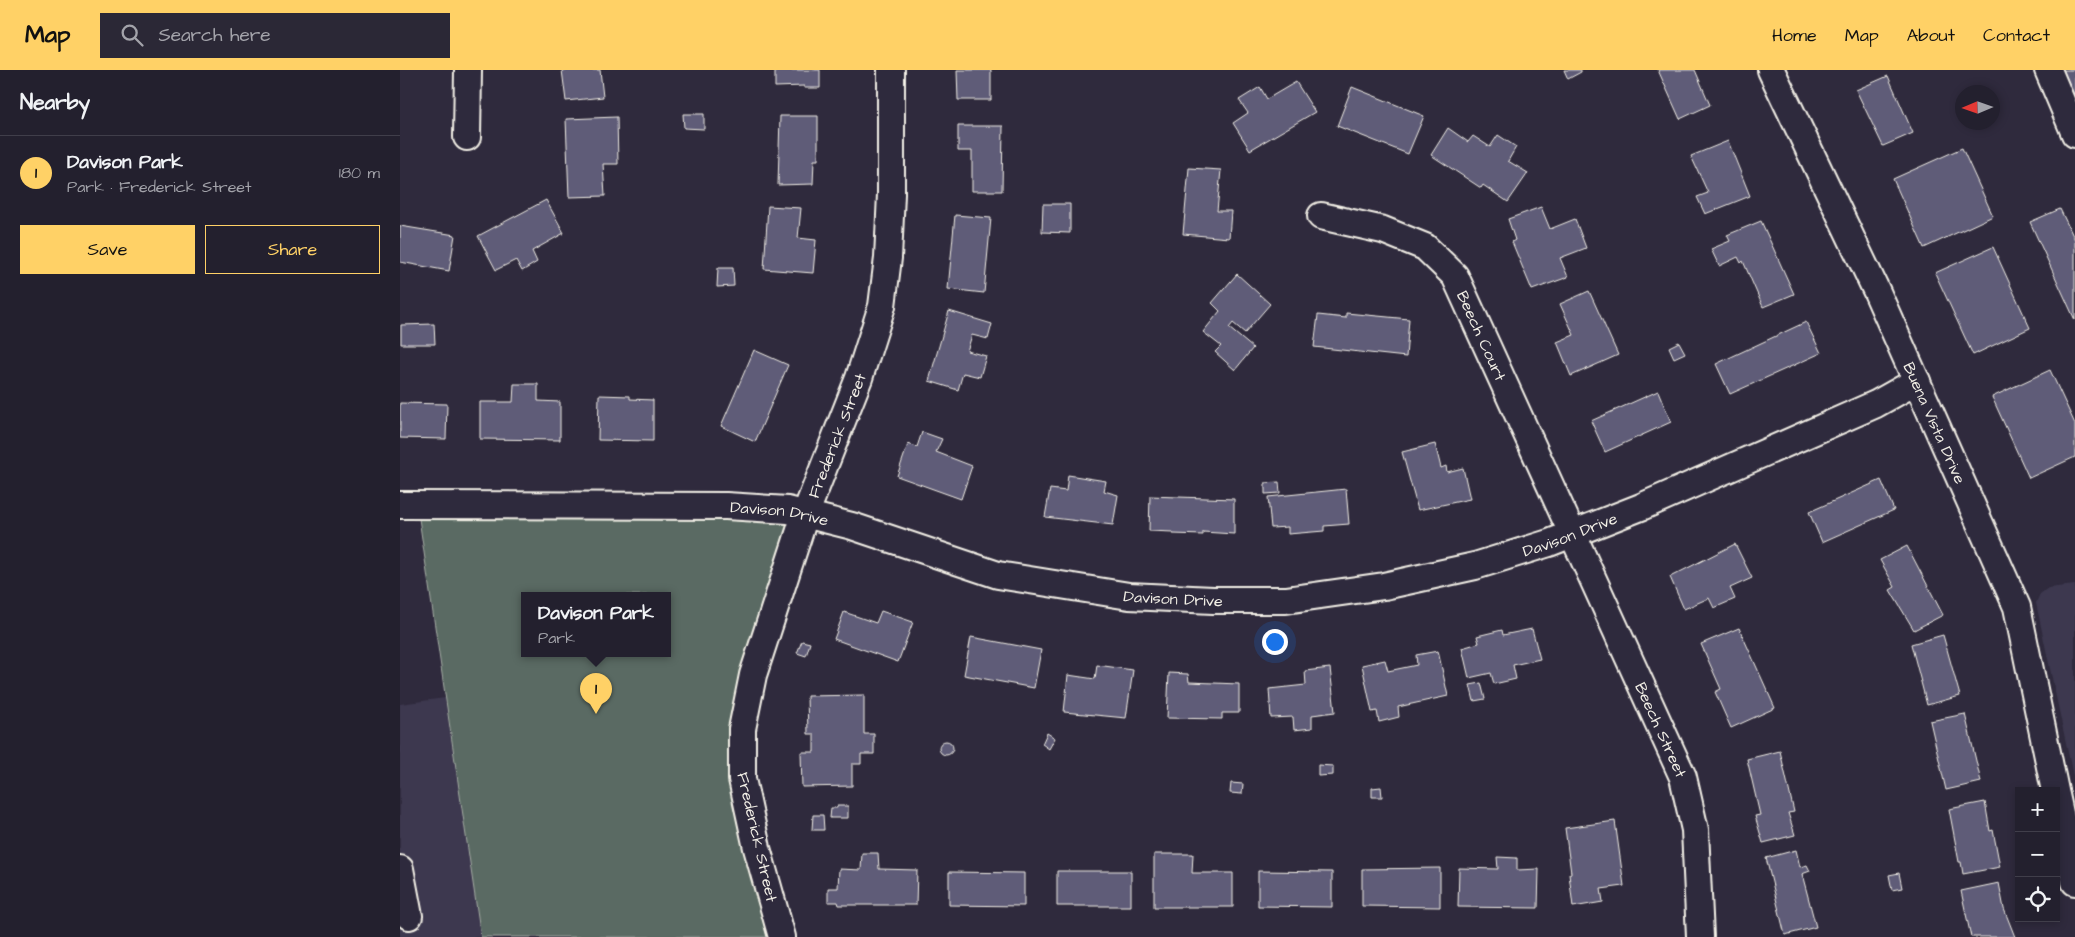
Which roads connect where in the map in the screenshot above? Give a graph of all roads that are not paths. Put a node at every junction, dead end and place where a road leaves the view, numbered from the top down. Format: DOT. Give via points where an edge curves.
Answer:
graph roads {
  1 [pos="468,70"];
  2 [pos="891,70"];
  3 [pos="1771,70"];
  4 [pos="2048,70"];
  5 [pos="2075,134"];
  6 [pos="467,138"];
  7 [pos="1321,216"];
  8 [pos="1916,381"];
  9 [pos="400,505"];
  10 [pos="805,514"];
  11 [pos="1574,534"];
  12 [pos="2054,787"];
  13 [pos="2060,813"];
  14 [pos="400,869"];
  15 [pos="2075,882"];
  16 [pos="408,916"];
  17 [pos="782,937"];
  18 [pos="1700,937"];
  1 -- 6 [label="street"];
  2 -- 10 [label="street, Frederick Street" via="890,212 882,306 859,378"];
  3 -- 8 [label="street, Buena Vista Drive"];
  4 -- 5 [label="street"];
  7 -- 11 [label="street, Beech Court" via="1383,230 1425,247 1455,276"];
  8 -- 11 [label="street, Davison Drive" via="1876,404"];
  8 -- 12 [label="street, Buena Vista Drive" via="2017,607"];
  9 -- 10 [label="street, Davison Drive" via="726,506"];
  10 -- 11 [label="street, Davison Drive" via="998,574 1129,596 1214,600 1286,600 1384,586 1475,566"];
  10 -- 17 [label="street, Frederick Street" via="753,675 742,729 742,779"];
  11 -- 18 [label="street, Beech Street" via="1683,777 1695,830"];
  13 -- 15 [label="street"];
  14 -- 16 [label="street"];
}
